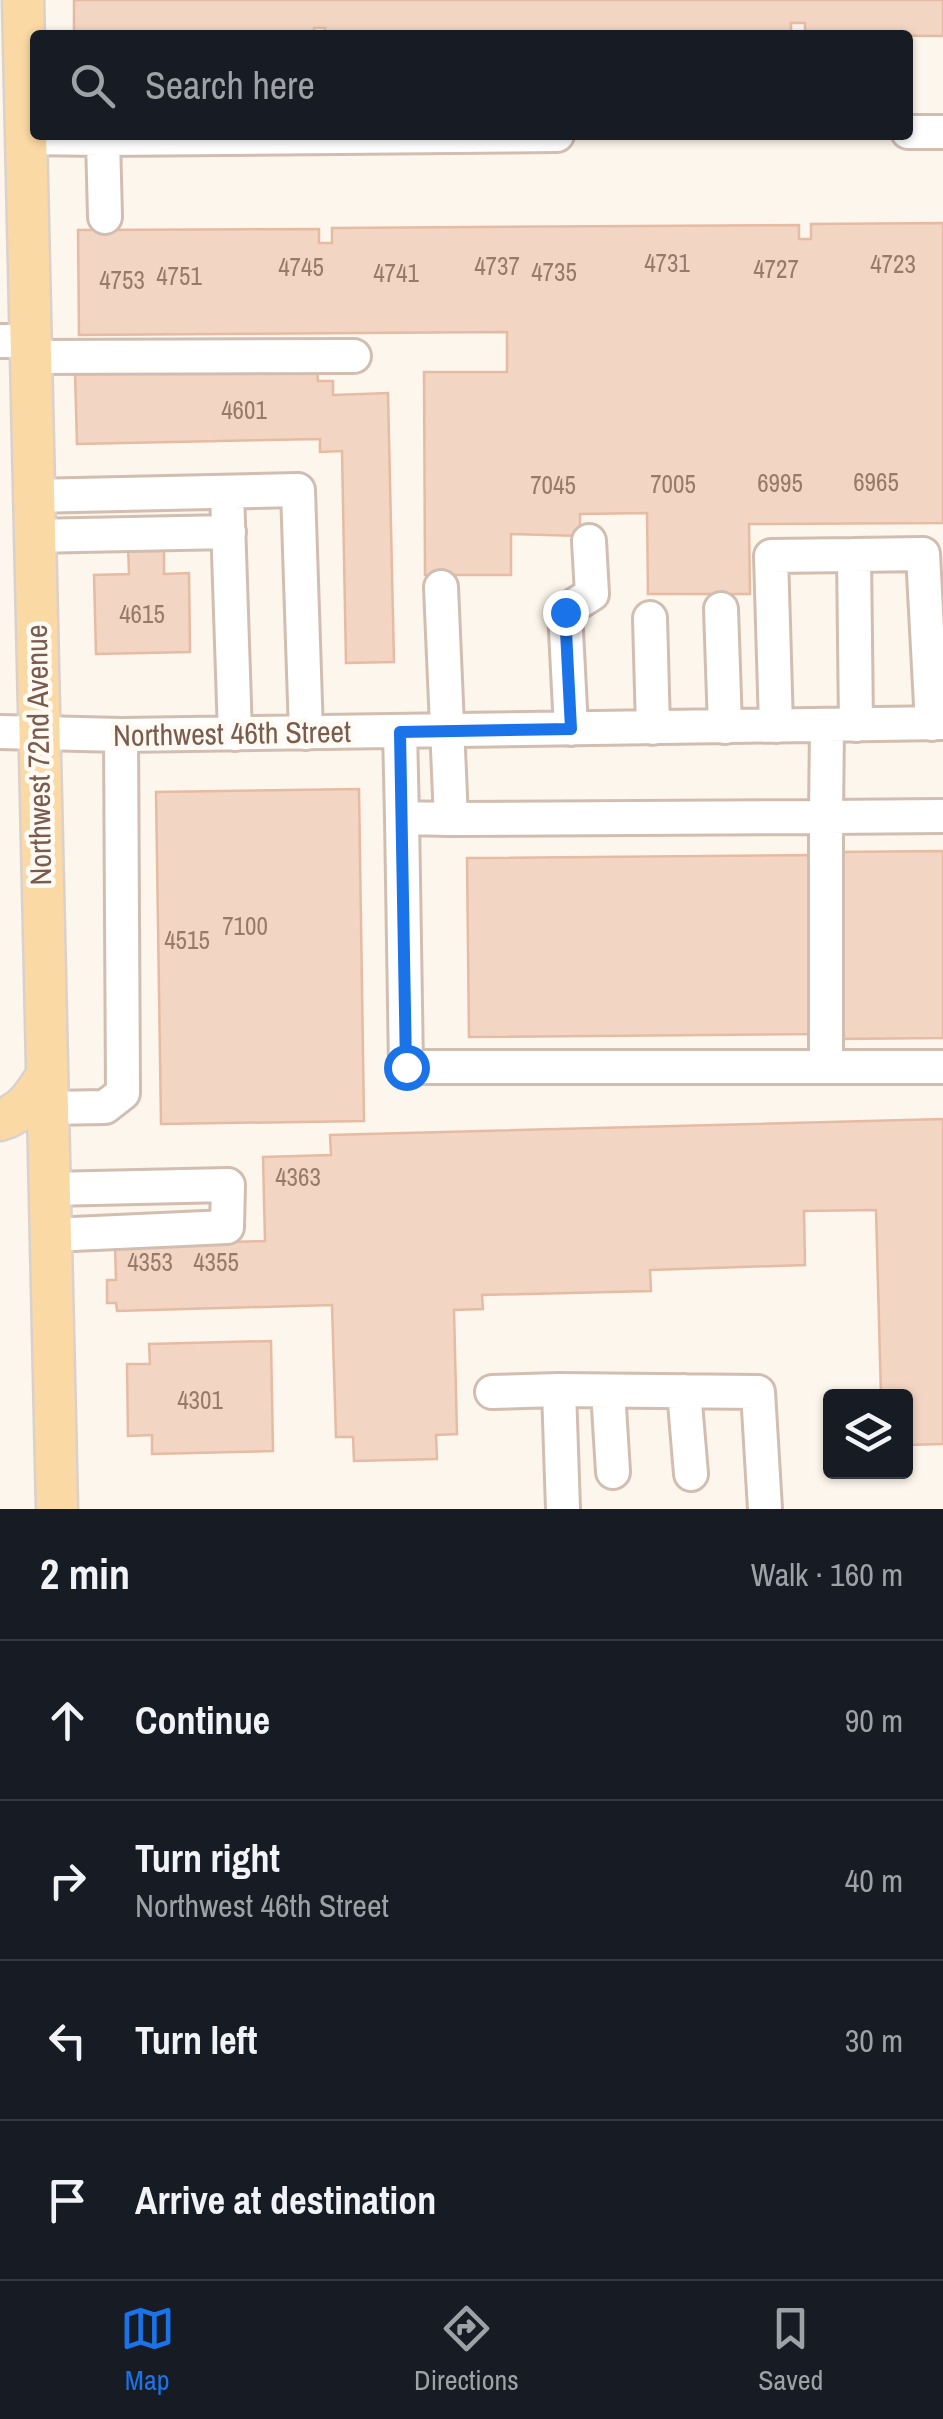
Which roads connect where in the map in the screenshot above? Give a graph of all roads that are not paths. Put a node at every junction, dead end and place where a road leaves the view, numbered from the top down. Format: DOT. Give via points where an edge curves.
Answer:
graph roads {
  1 [pos="22,0"];
  2 [pos="913,132"];
  3 [pos="943,132"];
  4 [pos="26,138"];
  5 [pos="30,138"];
  6 [pos="104,140"];
  7 [pos="106,217"];
  8 [pos="20,346"];
  9 [pos="354,356"];
  10 [pos="228,492"];
  11 [pos="32,496"];
  12 [pos="229,532"];
  13 [pos="32,536"];
  14 [pos="590,541"];
  15 [pos="854,555"];
  16 [pos="441,586"];
  17 [pos="721,609"];
  18 [pos="650,618"];
  19 [pos="938,724"];
  20 [pos="841,725"];
  21 [pos="776,726"];
  22 [pos="725,727"];
  23 [pos="653,728"];
  24 [pos="571,729"];
  25 [pos="447,730"];
  26 [pos="400,732"];
  27 [pos="19,733"];
  28 [pos="306,733"];
  29 [pos="235,734"];
  30 [pos="121,736"];
  31 [pos="943,816"];
  32 [pos="826,817"];
  33 [pos="402,818"];
  34 [pos="451,819"];
  35 [pos="826,1067"];
  36 [pos="943,1067"];
  37 [pos="48,1092"];
  38 [pos="0,1120"];
  39 [pos="50,1189"];
  40 [pos="51,1235"];
  41 [pos="559,1390"];
  42 [pos="608,1390"];
  43 [pos="492,1392"];
  44 [pos="684,1392"];
  45 [pos="613,1472"];
  46 [pos="692,1474"];
  47 [pos="56,1509"];
  48 [pos="563,1509"];
  49 [pos="765,1509"];
  1 -- 4 [label="main road, Northwest 72nd Avenue"];
  2 -- 3 [label="street"];
  4 -- 5 [label="street"];
  4 -- 8 [label="main road, Northwest 72nd Avenue"];
  6 -- 7 [label="street"];
  8 -- 9 [label="street"];
  8 -- 11 [label="main road, Northwest 72nd Avenue"];
  10 -- 11 [label="street"];
  10 -- 12 [label="street"];
  10 -- 28 [label="street" via="298,490"];
  11 -- 13 [label="main road, Northwest 72nd Avenue"];
  12 -- 13 [label="street"];
  12 -- 29 [label="street"];
  13 -- 27 [label="main road, Northwest 72nd Avenue"];
  14 -- 24 [label="street" via="592,594 565,612"];
  15 -- 19 [label="street" via="922,554"];
  15 -- 20 [label="street"];
  15 -- 21 [label="street" via="770,556"];
  16 -- 25 [label="street"];
  17 -- 22 [label="street"];
  18 -- 23 [label="street"];
  19 -- 20 [label="street, Northwest 46th Street"];
  20 -- 21 [label="street, Northwest 46th Street"];
  20 -- 32 [label="street"];
  21 -- 22 [label="street, Northwest 46th Street"];
  22 -- 23 [label="street, Northwest 46th Street"];
  23 -- 24 [label="street, Northwest 46th Street"];
  24 -- 25 [label="street, Northwest 46th Street"];
  25 -- 26 [label="street, Northwest 46th Street"];
  25 -- 34 [label="street"];
  26 -- 28 [label="street, Northwest 46th Street"];
  26 -- 33 [label="street"];
  27 -- 30 [label="street, Northwest 46th Street"];
  27 -- 37 [label="main road, Northwest 72nd Avenue"];
  28 -- 29 [label="street, Northwest 46th Street"];
  29 -- 30 [label="street, Northwest 46th Street"];
  30 -- 37 [label="street" via="123,1094 105,1107"];
  31 -- 32 [label="street"];
  32 -- 34 [label="street"];
  32 -- 35 [label="street"];
  33 -- 34 [label="street"];
  33 -- 35 [label="street" via="406,1067"];
  35 -- 36 [label="street"];
  37 -- 38 [label="main road"];
  37 -- 39 [label="main road, Northwest 72nd Avenue"];
  39 -- 40 [label="main road, Northwest 72nd Avenue"];
  39 -- 40 [label="street" via="228,1185 228,1228"];
  40 -- 47 [label="main road, Northwest 72nd Avenue"];
  41 -- 42 [label="street"];
  41 -- 43 [label="street"];
  41 -- 48 [label="street"];
  42 -- 44 [label="street"];
  42 -- 45 [label="street"];
  44 -- 46 [label="street"];
  44 -- 49 [label="street" via="758,1392"];
}
